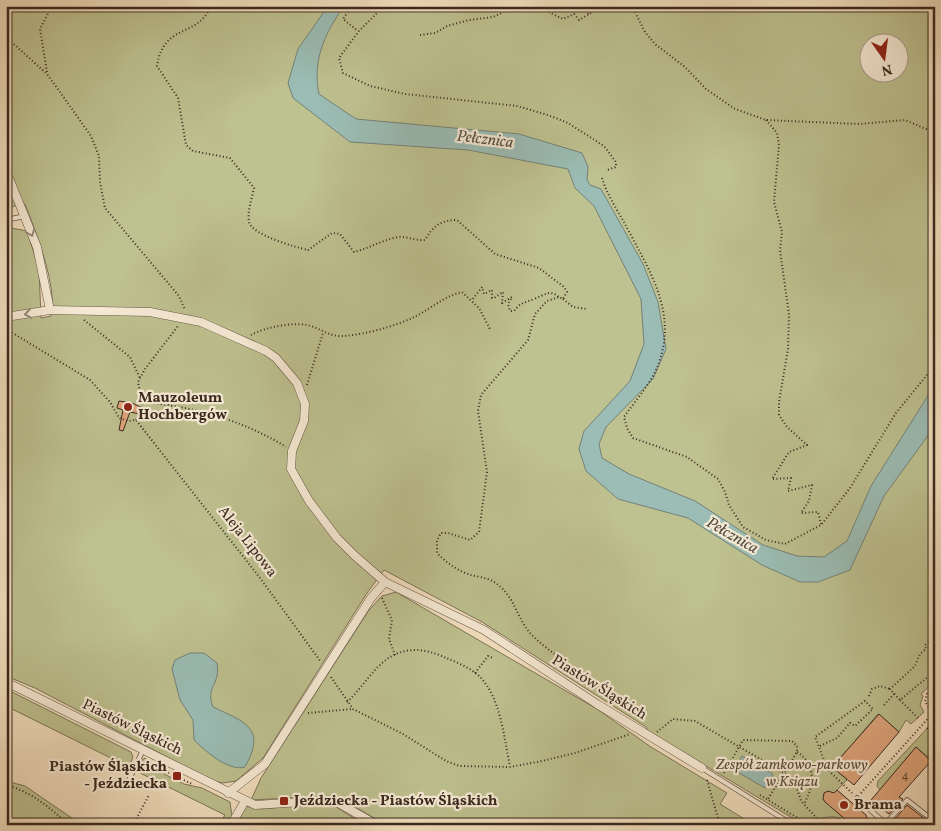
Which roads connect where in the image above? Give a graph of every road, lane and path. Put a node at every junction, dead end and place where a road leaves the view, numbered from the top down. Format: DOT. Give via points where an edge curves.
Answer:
graph roads {
  1 [pos="52,6"];
  2 [pos="211,6"];
  3 [pos="352,6"];
  4 [pos="384,6"];
  5 [pos="516,6"];
  6 [pos="536,6"];
  7 [pos="586,6"];
  8 [pos="603,6"];
  9 [pos="632,6"];
  10 [pos="589,15"];
  11 [pos="359,31"];
  12 [pos="420,35"];
  13 [pos="6,37"];
  14 [pos="47,74"];
  15 [pos="766,120"];
  16 [pos="935,130"];
  17 [pos="607,170"];
  18 [pos="6,172"];
  19 [pos="602,178"];
  20 [pos="24,216"];
  21 [pos="6,220"];
  22 [pos="559,297"];
  23 [pos="563,299"];
  24 [pos="472,300"];
  25 [pos="587,309"];
  26 [pos="50,310"];
  27 [pos="74,310"];
  28 [pos="6,317"];
  29 [pos="183,317"];
  30 [pos="6,328"];
  31 [pos="491,331"];
  32 [pos="323,333"];
  33 [pos="244,339"];
  34 [pos="935,365"];
  35 [pos="140,378"];
  36 [pos="302,394"];
  37 [pos="142,402"];
  38 [pos="136,420"];
  39 [pos="292,451"];
  40 [pos="821,525"];
  41 [pos="385,582"];
  42 [pos="377,591"];
  43 [pos="935,639"];
  44 [pos="395,655"];
  45 [pos="493,658"];
  46 [pos="327,671"];
  47 [pos="935,671"];
  48 [pos="475,673"];
  49 [pos="6,682"];
  50 [pos="935,686"];
  51 [pos="588,689"];
  52 [pos="890,689"];
  53 [pos="894,694"];
  54 [pos="869,696"];
  55 [pos="900,700"];
  56 [pos="348,702"];
  57 [pos="884,705"];
  58 [pos="352,709"];
  59 [pos="297,714"];
  60 [pos="934,714"];
  61 [pos="918,718"];
  62 [pos="927,728"];
  63 [pos="638,729"];
  64 [pos="935,736"];
  65 [pos="652,737"];
  66 [pos="740,746"];
  67 [pos="820,746"];
  68 [pos="143,750"];
  69 [pos="797,752"];
  70 [pos="510,767"];
  71 [pos="702,768"];
  72 [pos="784,773"];
  73 [pos="730,778"];
  74 [pos="128,784"];
  75 [pos="6,785"];
  76 [pos="753,791"];
  77 [pos="228,792"];
  78 [pos="149,795"];
  79 [pos="857,798"];
  80 [pos="767,799"];
  81 [pos="245,801"];
  82 [pos="804,804"];
  83 [pos="841,816"];
  84 [pos="816,819"];
  85 [pos="935,822"];
  86 [pos="886,824"];
  87 [pos="69,825"];
  88 [pos="133,825"];
  89 [pos="231,825"];
  90 [pos="377,825"];
  91 [pos="720,825"];
  92 [pos="793,825"];
  93 [pos="823,825"];
  94 [pos="835,825"];
  1 -- 14 [label="path" via="40,29"];
  2 -- 23 [label="path" via="198,24 166,40 159,52 157,66 178,98 186,144 193,151 230,158 250,181 254,188 248,214 255,230 308,250 332,233 340,234 354,252 402,236 416,241 425,240 432,227 457,220 495,254 539,268 564,287 567,292"];
  3 -- 11 [label="path" via="343,19"];
  4 -- 11 [label="path"];
  5 -- 12 [label="path" via="493,17 469,20"];
  6 -- 10 [label="path" via="563,19 574,14 579,20"];
  7 -- 10 [label="path"];
  8 -- 10 [label="path"];
  9 -- 15 [label="path" via="655,44 685,67 706,89 735,109"];
  11 -- 17 [label="path" via="339,58 343,73 355,80 406,94 517,106 538,112 568,123 604,146 616,162 616,167"];
  13 -- 14 [label="path"];
  14 -- 29 [label="path" via="91,136 99,156 105,208 179,296 185,308"];
  15 -- 16 [label="path" via="859,124 906,120"];
  15 -- 40 [label="path" via="777,133 779,145 774,202 782,232 780,250 789,315 779,415 807,445 789,452 772,479 791,478 788,491 812,485 809,501 801,513 818,512"];
  18 -- 20 [label="street"];
  19 -- 40 [label="path" via="648,266 665,315 665,333 653,376 624,417 626,428 633,438 686,457 718,479 729,506 743,526 766,540 785,544"];
  20 -- 21 [label="lane"];
  20 -- 26 [label="street, one-way" via="37,248"];
  22 -- 23 [label="path"];
  22 -- 24 [label="path" via="554,293 544,293 521,302 514,311 510,311 508,304 512,297 502,303 503,292 492,298 492,290 484,294 482,287"];
  22 -- 51 [label="path" via="547,301 535,314 528,340 481,395 478,411 487,472 479,532 470,540 448,532 440,533 437,553 447,563 493,581 509,594 516,612 530,632 580,675"];
  23 -- 25 [label="path" via="573,307"];
  24 -- 31 [label="path"];
  24 -- 32 [label="path" via="462,292 393,324 343,336"];
  26 -- 27 [label="street"];
  26 -- 28 [label="street, one-way"];
  27 -- 29 [label="street" via="150,312"];
  27 -- 35 [label="path" via="130,357"];
  29 -- 33 [label="street"];
  29 -- 35 [label="path"];
  30 -- 38 [label="path" via="90,380 110,402 119,418"];
  32 -- 33 [label="path" via="310,326 295,325 254,332"];
  32 -- 36 [label="path" via="315,365"];
  33 -- 36 [label="street" via="276,358"];
  34 -- 40 [label="path" via="896,413 850,488"];
  35 -- 37 [label="path" via="137,387"];
  36 -- 39 [label="street" via="304,421"];
  37 -- 38 [label="path"];
  37 -- 39 [label="path" via="171,404 217,416 262,434"];
  38 -- 46 [label="path, Aleja Lipowa" via="260,578"];
  39 -- 41 [label="street, Piastów Śląskich" via="291,469 309,501 337,538"];
  41 -- 42 [label="street"];
  41 -- 63 [label="street, Piastów Śląskich" via="484,630"];
  42 -- 44 [label="path" via="392,620 389,639"];
  42 -- 46 [label="street"];
  43 -- 52 [label="path" via="925,645 926,649 915,666"];
  44 -- 48 [label="path" via="412,650 431,652"];
  44 -- 56 [label="path" via="374,671"];
  45 -- 48 [label="path" via="488,656"];
  46 -- 56 [label="path, Aleja Lipowa"];
  46 -- 59 [label="street"];
  47 -- 55 [label="path"];
  48 -- 70 [label="path" via="486,685 496,706"];
  49 -- 68 [label="street, Piastów Śląskich"];
  50 -- 60 [label="path" via="925,700"];
  52 -- 53 [label="path"];
  52 -- 54 [label="path" via="876,687"];
  53 -- 55 [label="path"];
  53 -- 57 [label="path"];
  55 -- 61 [label="path"];
  56 -- 58 [label="path, Aleja Lipowa"];
  58 -- 59 [label="path"];
  58 -- 70 [label="path" via="459,766"];
  59 -- 77 [label="street" via="265,764"];
  60 -- 79 [label="path"];
  62 -- 64 [label="path"];
  63 -- 65 [label="street, Piastów Śląskich"];
  63 -- 70 [label="path" via="575,753"];
  65 -- 66 [label="path" via="670,720 686,719"];
  65 -- 71 [label="street, Piastów Śląskich"];
  66 -- 69 [label="path" via="743,740 792,741"];
  66 -- 72 [label="path"];
  66 -- 73 [label="path" via="723,774"];
  67 -- 67 [label="path" via="815,737 859,705 865,701 873,709 855,726 850,723 837,738"];
  67 -- 79 [label="path" via="828,770"];
  68 -- 74 [label="lane"];
  68 -- 77 [label="street, Piastów Śląskich"];
  69 -- 72 [label="path"];
  69 -- 82 [label="path" via="803,756 812,775 810,793"];
  71 -- 91 [label="path"];
  71 -- 92 [label="lane, Piastów Śląskich"];
  72 -- 80 [label="path"];
  72 -- 82 [label="path" via="795,782"];
  75 -- 87 [label="path" via="41,801"];
  76 -- 80 [label="path"];
  77 -- 81 [label="street, Piastów Śląskich"];
  78 -- 88 [label="path"];
  79 -- 86 [label="lane"];
  80 -- 84 [label="path" via="804,822"];
  81 -- 89 [label="street"];
  81 -- 90 [label="street, Piastów Śląskich" via="261,805 333,800"];
  82 -- 84 [label="path"];
  83 -- 94 [label="path"];
  84 -- 93 [label="path"];
  85 -- 86 [label="lane" via="907,800"];
}
